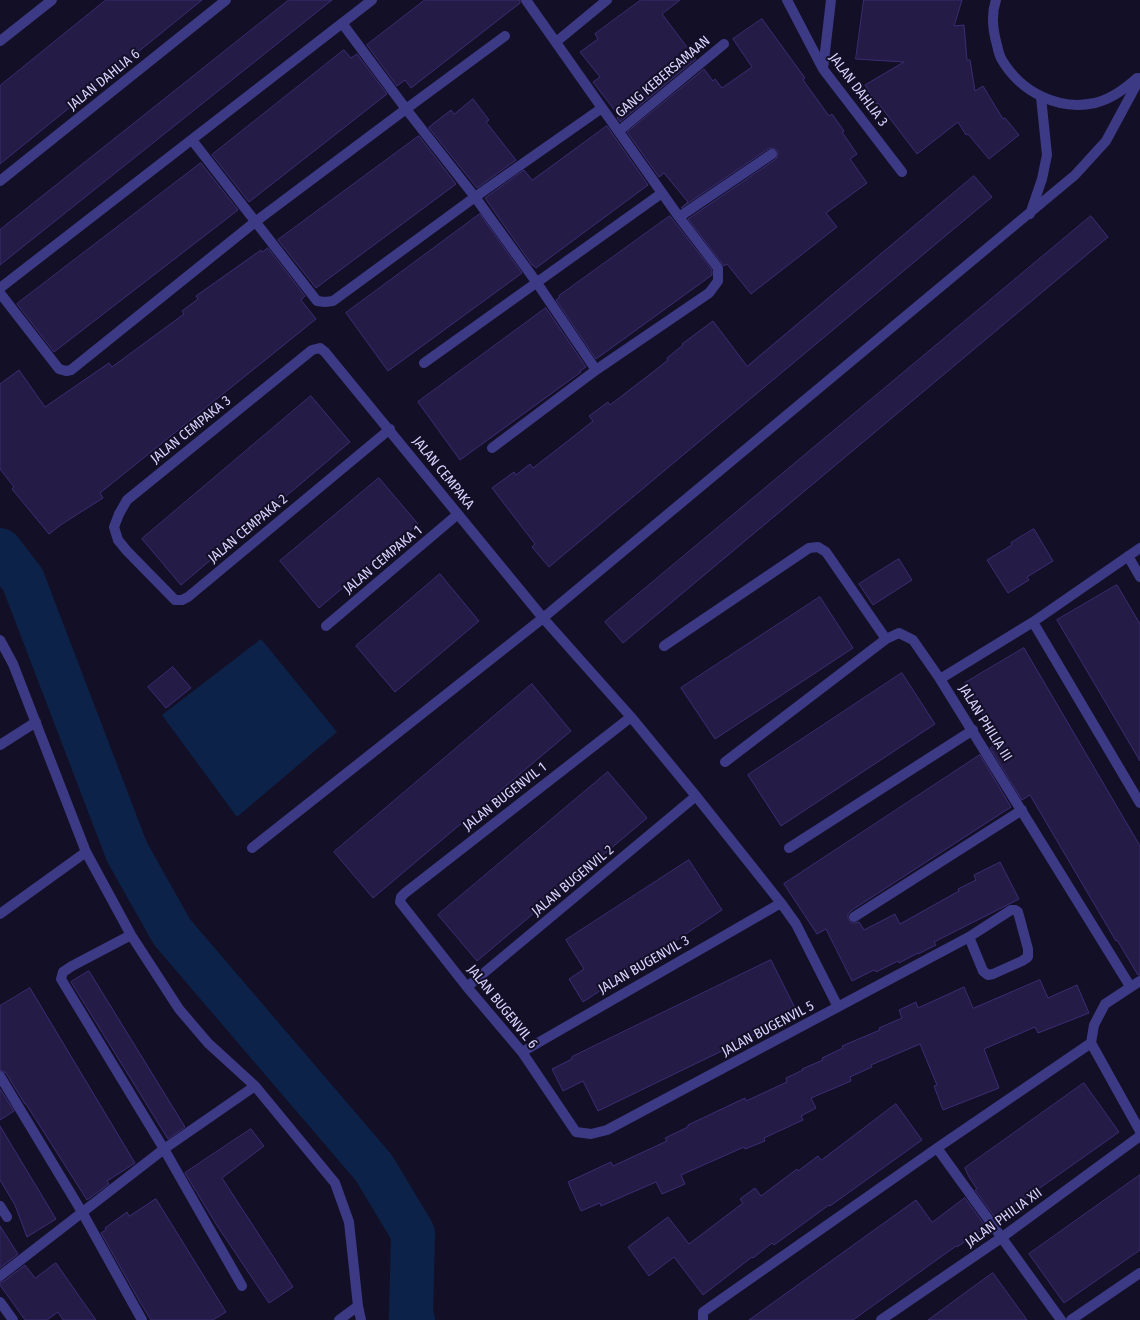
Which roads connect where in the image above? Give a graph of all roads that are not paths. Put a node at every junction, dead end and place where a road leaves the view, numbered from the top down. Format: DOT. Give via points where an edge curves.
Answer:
graph roads {
  1 [pos="52,0"];
  2 [pos="226,0"];
  3 [pos="372,0"];
  4 [pos="526,0"];
  5 [pos="608,0"];
  6 [pos="787,0"];
  7 [pos="831,0"];
  8 [pos="996,0"];
  9 [pos="342,23"];
  10 [pos="505,36"];
  11 [pos="0,41"];
  12 [pos="556,42"];
  13 [pos="724,44"];
  14 [pos="823,69"];
  15 [pos="1140,77"];
  16 [pos="1041,97"];
  17 [pos="602,108"];
  18 [pos="406,109"];
  19 [pos="619,131"];
  20 [pos="192,140"];
  21 [pos="772,154"];
  22 [pos="902,172"];
  23 [pos="0,181"];
  24 [pos="662,193"];
  25 [pos="476,197"];
  26 [pos="1030,214"];
  27 [pos="679,217"];
  28 [pos="255,222"];
  29 [pos="537,284"];
  30 [pos="0,288"];
  31 [pos="0,293"];
  32 [pos="320,348"];
  33 [pos="424,363"];
  34 [pos="596,370"];
  35 [pos="390,430"];
  36 [pos="492,448"];
  37 [pos="458,514"];
  38 [pos="1140,548"];
  39 [pos="127,551"];
  40 [pos="1128,556"];
  41 [pos="1140,577"];
  42 [pos="543,618"];
  43 [pos="1033,622"];
  44 [pos="326,626"];
  45 [pos="886,639"];
  46 [pos="0,640"];
  47 [pos="664,646"];
  48 [pos="940,679"];
  49 [pos="631,717"];
  50 [pos="36,722"];
  51 [pos="973,730"];
  52 [pos="0,745"];
  53 [pos="725,762"];
  54 [pos="696,796"];
  55 [pos="1140,803"];
  56 [pos="1022,810"];
  57 [pos="252,848"];
  58 [pos="789,848"];
  59 [pos="86,852"];
  60 [pos="400,902"];
  61 [pos="781,902"];
  62 [pos="0,914"];
  63 [pos="854,917"];
  64 [pos="131,935"];
  65 [pos="968,937"];
  66 [pos="1140,981"];
  67 [pos="1130,986"];
  68 [pos="467,987"];
  69 [pos="838,1007"];
  70 [pos="1091,1043"];
  71 [pos="522,1052"];
  72 [pos="0,1076"];
  73 [pos="255,1086"];
  74 [pos="1140,1131"];
  75 [pos="576,1132"];
  76 [pos="1140,1136"];
  77 [pos="937,1148"];
  78 [pos="164,1149"];
  79 [pos="0,1206"];
  80 [pos="82,1212"];
  81 [pos="7,1217"];
  82 [pos="1001,1238"];
  83 [pos="1140,1273"];
  84 [pos="0,1276"];
  85 [pos="242,1286"];
  86 [pos="0,1302"];
  87 [pos="358,1306"];
  88 [pos="12,1320"];
  89 [pos="142,1320"];
  90 [pos="339,1320"];
  91 [pos="361,1320"];
  92 [pos="703,1320"];
  93 [pos="881,1320"];
  94 [pos="1061,1320"];
  95 [pos="1072,1320"];
  1 -- 11 [label="street"];
  2 -- 23 [label="street, JALAN DAHLIA 6"];
  3 -- 9 [label="street"];
  4 -- 12 [label="street"];
  5 -- 12 [label="street"];
  6 -- 14 [label="street, JALAN DAHLIA 3"];
  7 -- 14 [label="street"];
  8 -- 16 [label="street" via="993,32 1001,59 1018,82"];
  9 -- 18 [label="street"];
  9 -- 20 [label="street"];
  10 -- 18 [label="street"];
  12 -- 17 [label="street"];
  13 -- 19 [label="street, GANG KEBERSAMAAN"];
  14 -- 22 [label="street, JALAN DAHLIA 3"];
  15 -- 16 [label="street" via="1122,92 1096,103 1068,105"];
  15 -- 26 [label="street" via="1106,141 1075,175"];
  16 -- 26 [label="street" via="1047,155"];
  17 -- 19 [label="street"];
  17 -- 25 [label="street"];
  18 -- 25 [label="street"];
  18 -- 28 [label="street"];
  19 -- 24 [label="street"];
  20 -- 28 [label="street"];
  20 -- 30 [label="street"];
  21 -- 27 [label="street"];
  24 -- 27 [label="street"];
  24 -- 29 [label="street"];
  25 -- 28 [label="street" via="333,300 325,302 317,300"];
  25 -- 29 [label="street"];
  26 -- 42 [label="street"];
  27 -- 34 [label="street" via="718,268 718,281 709,293"];
  28 -- 31 [label="street" via="72,370 60,369"];
  29 -- 33 [label="street"];
  29 -- 34 [label="street"];
  32 -- 35 [label="street, JALAN CEMPAKA"];
  32 -- 39 [label="street, JALAN CEMPAKA 3" via="312,350 127,500 114,526 118,540"];
  34 -- 36 [label="street"];
  35 -- 37 [label="street, JALAN CEMPAKA"];
  35 -- 39 [label="street, JALAN CEMPAKA 2" via="182,600 175,600"];
  37 -- 42 [label="street, JALAN CEMPAKA"];
  37 -- 44 [label="street, JALAN CEMPAKA 1"];
  38 -- 40 [label="street, JALAN PHILIA III"];
  40 -- 41 [label="street"];
  40 -- 43 [label="street, JALAN PHILIA III"];
  42 -- 49 [label="street, JALAN CEMPAKA"];
  42 -- 57 [label="street"];
  43 -- 48 [label="street, JALAN PHILIA III"];
  43 -- 55 [label="street"];
  45 -- 47 [label="street" via="826,552 818,547 809,548"];
  45 -- 48 [label="street" via="899,633 913,640"];
  45 -- 53 [label="street"];
  46 -- 50 [label="street" via="13,664"];
  48 -- 51 [label="street, JALAN PHILIA III"];
  49 -- 54 [label="street, JALAN CEMPAKA"];
  49 -- 60 [label="street, JALAN BUGENVIL 1" via="405,893"];
  50 -- 52 [label="street"];
  50 -- 59 [label="street"];
  51 -- 56 [label="street, JALAN PHILIA III"];
  51 -- 58 [label="street"];
  54 -- 61 [label="street, JALAN CEMPAKA"];
  54 -- 68 [label="street, JALAN BUGENVIL 2"];
  56 -- 63 [label="street"];
  56 -- 67 [label="street, JALAN PHILIA III"];
  59 -- 62 [label="street"];
  59 -- 64 [label="street"];
  60 -- 68 [label="street, JALAN BUGENVIL 6"];
  61 -- 69 [label="street, JALAN CEMPAKA" via="796,924"];
  61 -- 71 [label="street, JALAN BUGENVIL 3"];
  64 -- 73 [label="street" via="179,1009 208,1043"];
  64 -- 78 [label="street" via="72,966 63,972 61,979"];
  65 -- 65 [label="street, JALAN BUGENVIL 5" via="1015,910 1018,912 1028,957 988,975 983,971"];
  65 -- 69 [label="street, JALAN BUGENVIL 5"];
  66 -- 67 [label="street"];
  67 -- 70 [label="street" via="1105,1004 1094,1025"];
  68 -- 71 [label="street, JALAN BUGENVIL 6"];
  69 -- 75 [label="street, JALAN BUGENVIL 5" via="607,1130 591,1134"];
  70 -- 74 [label="street"];
  70 -- 77 [label="street"];
  71 -- 75 [label="street, JALAN BUGENVIL 6"];
  72 -- 80 [label="street"];
  73 -- 78 [label="street"];
  73 -- 87 [label="street" via="335,1183 350,1222"];
  76 -- 82 [label="street, JALAN PHILIA XII"];
  77 -- 82 [label="street"];
  77 -- 92 [label="street" via="703,1312"];
  78 -- 80 [label="street"];
  78 -- 85 [label="street"];
  79 -- 81 [label="street"];
  80 -- 84 [label="street"];
  80 -- 89 [label="street"];
  82 -- 93 [label="street, JALAN PHILIA XII"];
  82 -- 94 [label="street"];
  83 -- 95 [label="street"];
  86 -- 88 [label="street"];
  87 -- 90 [label="street"];
  87 -- 91 [label="street"];
}
